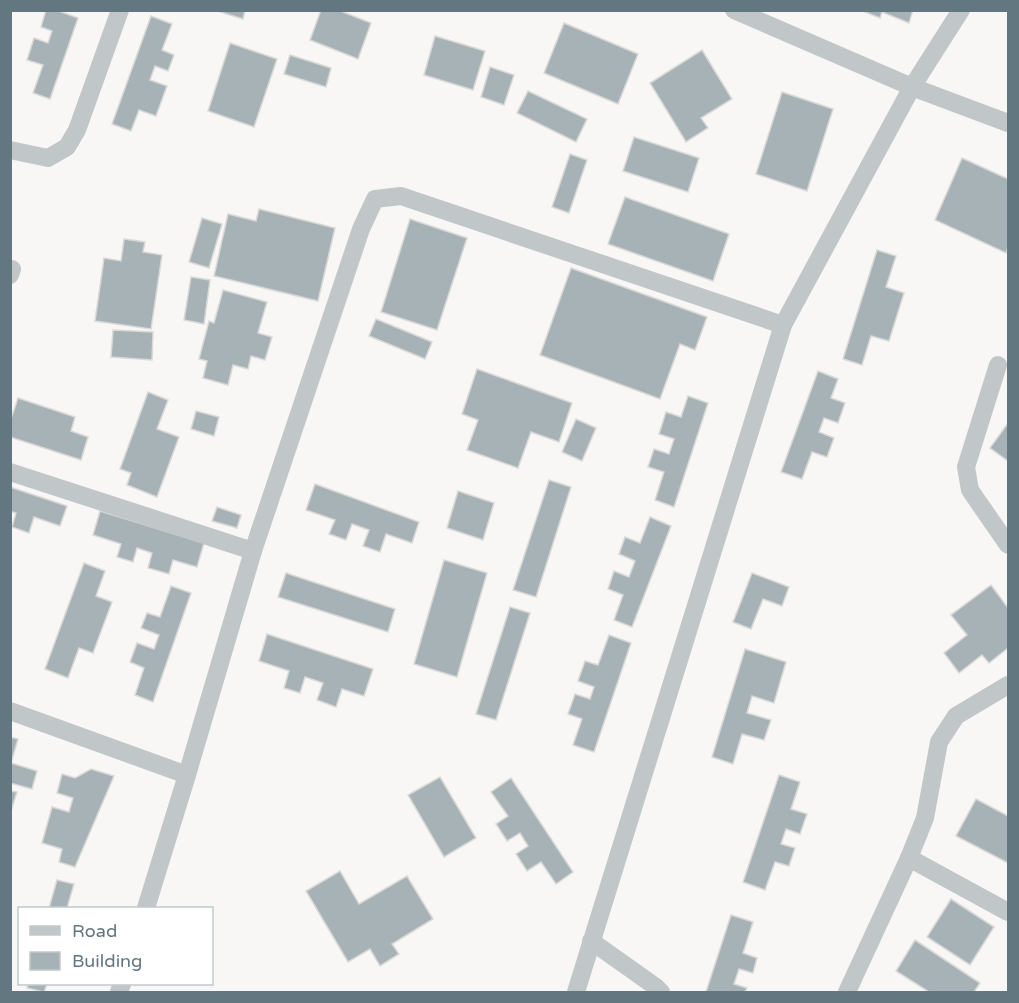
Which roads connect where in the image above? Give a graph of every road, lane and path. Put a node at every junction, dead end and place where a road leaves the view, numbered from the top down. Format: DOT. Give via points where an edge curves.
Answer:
graph roads {
  1 [pos="120,10"];
  2 [pos="734,10"];
  3 [pos="961,10"];
  4 [pos="912,87"];
  5 [pos="1008,123"];
  6 [pos="10,150"];
  7 [pos="783,325"];
  8 [pos="998,365"];
  9 [pos="10,472"];
  10 [pos="1008,545"];
  11 [pos="253,551"];
  12 [pos="1008,685"];
  13 [pos="10,711"];
  14 [pos="187,775"];
  15 [pos="909,858"];
  16 [pos="147,907"];
  17 [pos="1008,912"];
  18 [pos="591,941"];
  19 [pos="576,993"];
  20 [pos="661,993"];
  21 [pos="847,993"];
  1 -- 6 [label="street" via="77,130 67,147 48,158"];
  2 -- 4 [label="street"];
  3 -- 4 [label="street"];
  4 -- 5 [label="street"];
  4 -- 7 [label="street"];
  7 -- 11 [label="street" via="401,196 375,199 361,229"];
  7 -- 18 [label="street"];
  8 -- 10 [label="street" via="966,467 970,490"];
  9 -- 11 [label="street"];
  11 -- 14 [label="street"];
  12 -- 15 [label="street" via="956,716 939,742 925,818"];
  13 -- 14 [label="street"];
  14 -- 16 [label="street"];
  15 -- 17 [label="street"];
  15 -- 21 [label="street"];
  18 -- 19 [label="street"];
  18 -- 20 [label="street"];
}
